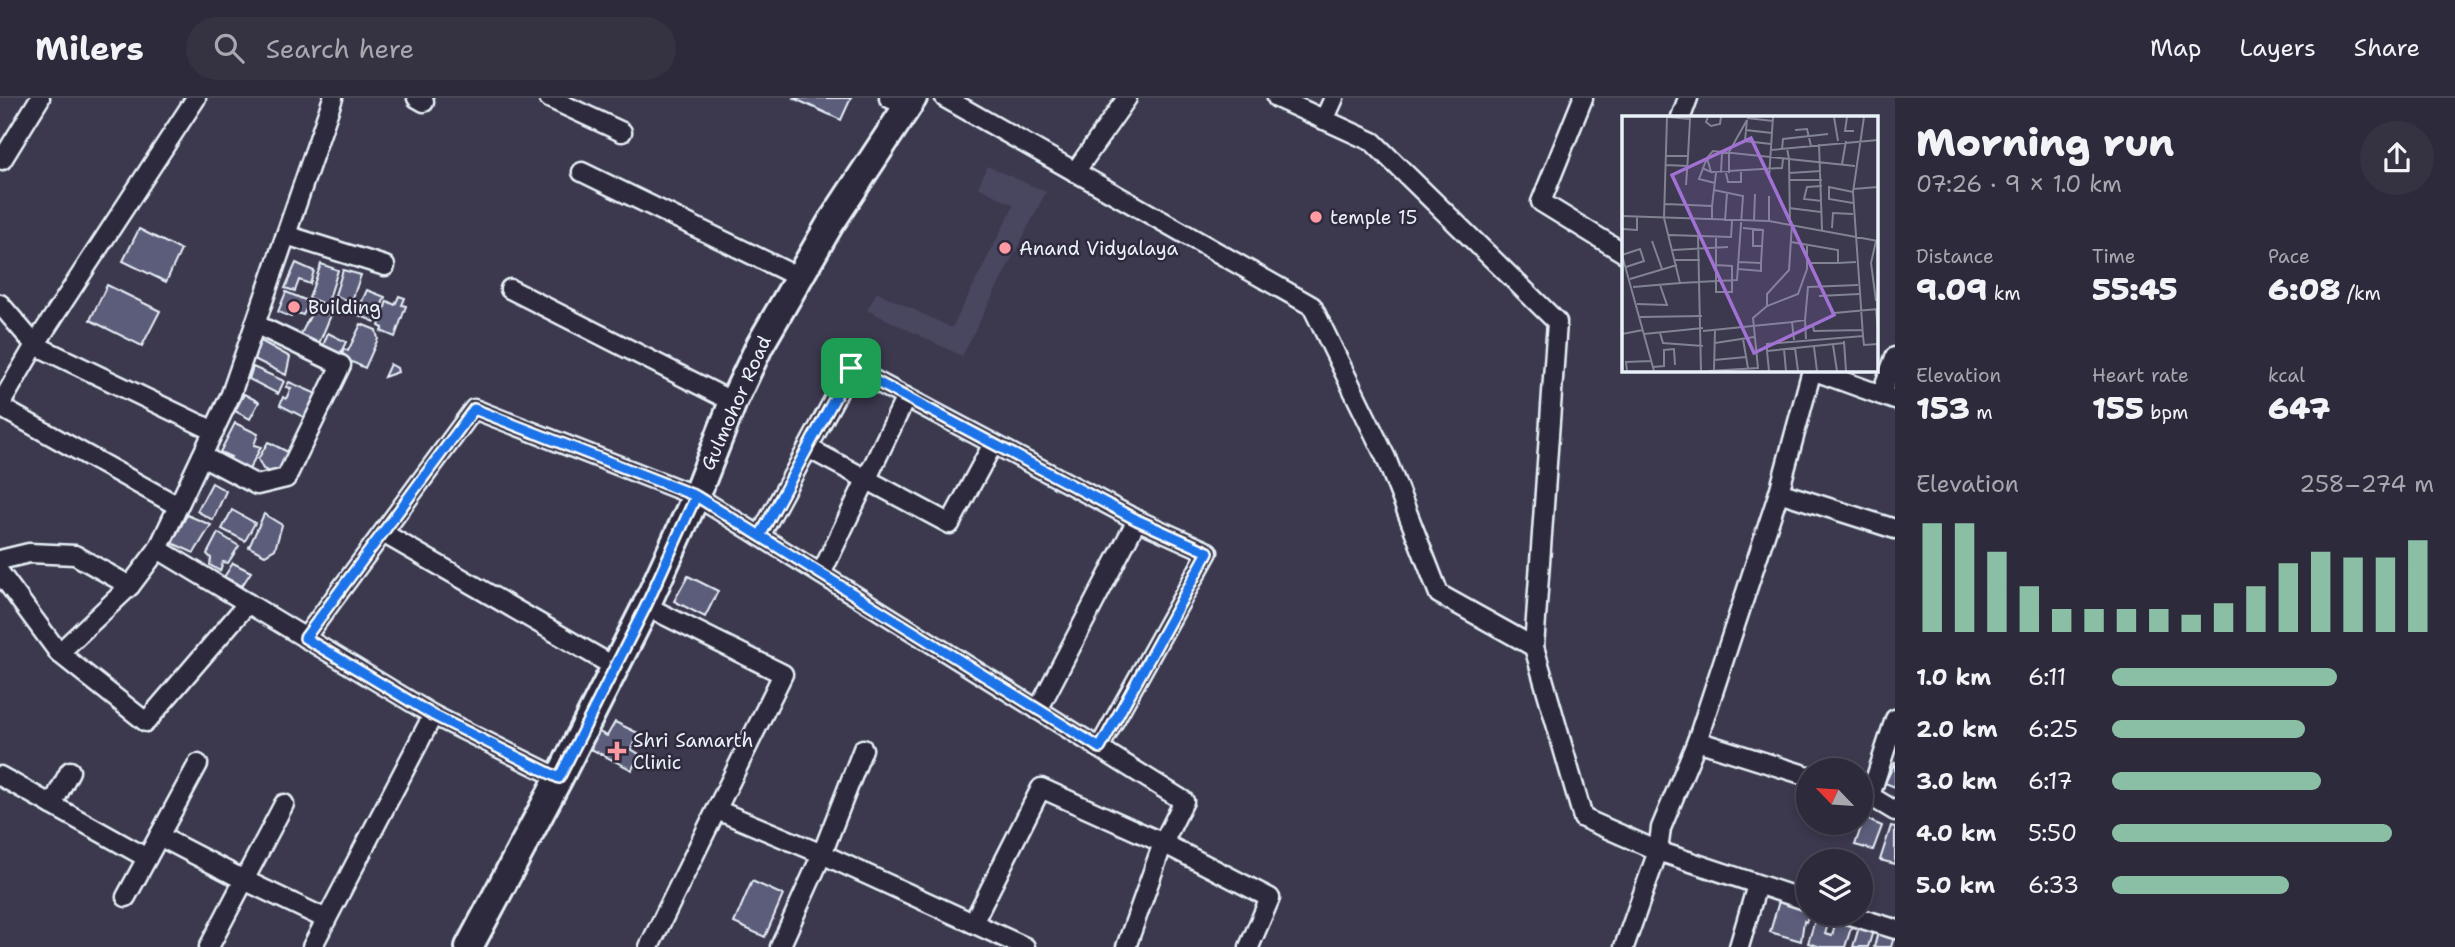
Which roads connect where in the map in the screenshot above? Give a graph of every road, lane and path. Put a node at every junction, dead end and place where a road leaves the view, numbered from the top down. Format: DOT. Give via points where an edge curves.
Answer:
graph roads {
  1 [pos="40,98"];
  2 [pos="196,98"];
  3 [pos="333,98"];
  4 [pos="945,98"];
  5 [pos="1127,98"];
  6 [pos="1277,98"];
  7 [pos="1334,98"];
  8 [pos="1583,98"];
  9 [pos="1688,98"];
  10 [pos="557,100"];
  11 [pos="904,101"];
  12 [pos="1681,116"];
  13 [pos="1324,120"];
  14 [pos="622,132"];
  15 [pos="0,158"];
  16 [pos="582,172"];
  17 [pos="1075,172"];
  18 [pos="286,236"];
  19 [pos="1622,252"];
  20 [pos="385,266"];
  21 [pos="798,277"];
  22 [pos="510,289"];
  23 [pos="0,304"];
  24 [pos="256,324"];
  25 [pos="35,345"];
  26 [pos="1895,357"];
  27 [pos="1811,371"];
  28 [pos="1814,371"];
  29 [pos="906,397"];
  30 [pos="1888,398"];
  31 [pos="733,402"];
  32 [pos="0,406"];
  33 [pos="214,431"];
  34 [pos="993,444"];
  35 [pos="808,448"];
  36 [pos="202,456"];
  37 [pos="866,479"];
  38 [pos="1779,492"];
  39 [pos="696,496"];
  40 [pos="178,506"];
  41 [pos="1137,520"];
  42 [pos="1895,529"];
  43 [pos="383,533"];
  44 [pos="760,536"];
  45 [pos="158,548"];
  46 [pos="0,560"];
  47 [pos="0,573"];
  48 [pos="821,574"];
  49 [pos="130,586"];
  50 [pos="248,603"];
  51 [pos="646,606"];
  52 [pos="305,638"];
  53 [pos="1534,647"];
  54 [pos="59,653"];
  55 [pos="615,667"];
  56 [pos="1038,710"];
  57 [pos="433,715"];
  58 [pos="1895,719"];
  59 [pos="1697,741"];
  60 [pos="1100,748"];
  61 [pos="863,749"];
  62 [pos="198,764"];
  63 [pos="70,771"];
  64 [pos="1796,772"];
  65 [pos="1873,775"];
  66 [pos="0,776"];
  67 [pos="559,778"];
  68 [pos="1873,799"];
  69 [pos="284,804"];
  70 [pos="52,805"];
  71 [pos="717,810"];
  72 [pos="1895,811"];
  73 [pos="159,836"];
  74 [pos="1163,843"];
  75 [pos="1658,851"];
  76 [pos="822,854"];
  77 [pos="147,858"];
  78 [pos="244,880"];
  79 [pos="1758,885"];
  80 [pos="126,897"];
  81 [pos="1796,897"];
  82 [pos="327,919"];
  83 [pos="1873,922"];
  84 [pos="973,923"];
  85 [pos="1895,929"];
  86 [pos="209,947"];
  87 [pos="312,947"];
  88 [pos="469,947"];
  89 [pos="649,947"];
  90 [pos="780,947"];
  91 [pos="1025,947"];
  92 [pos="1126,947"];
  93 [pos="1248,947"];
  94 [pos="1624,947"];
  95 [pos="1739,947"];
  1 -- 15 [label="street"];
  2 -- 25 [label="street"];
  3 -- 18 [label="street"];
  4 -- 17 [label="street"];
  5 -- 17 [label="street"];
  6 -- 13 [label="street"];
  7 -- 13 [label="street"];
  8 -- 19 [label="street" via="1541,202"];
  9 -- 12 [label="street"];
  10 -- 14 [label="street"];
  11 -- 21 [label="street, Gulmohor Road"];
  13 -- 53 [label="street" via="1374,142 1557,322"];
  16 -- 21 [label="street"];
  17 -- 53 [label="street" via="1312,306 1386,458 1439,594"];
  18 -- 20 [label="street"];
  18 -- 24 [label="street"];
  21 -- 31 [label="street, Gulmohor Road"];
  22 -- 31 [label="street"];
  23 -- 25 [label="street"];
  24 -- 33 [label="street"];
  24 -- 36 [label="street" via="341,365 286,478 257,485"];
  25 -- 32 [label="street"];
  25 -- 33 [label="street"];
  26 -- 30 [label="street"];
  27 -- 38 [label="street"];
  28 -- 30 [label="street"];
  29 -- 34 [label="street"];
  29 -- 35 [label="street" via="851,368"];
  29 -- 37 [label="street"];
  31 -- 39 [label="street, Gulmohor Road"];
  32 -- 40 [label="street"];
  33 -- 36 [label="street"];
  34 -- 37 [label="street" via="950,524"];
  34 -- 41 [label="street"];
  35 -- 37 [label="street"];
  35 -- 44 [label="street"];
  36 -- 40 [label="street"];
  37 -- 48 [label="street"];
  38 -- 42 [label="street"];
  38 -- 59 [label="street"];
  39 -- 43 [label="street" via="474,409"];
  39 -- 44 [label="street"];
  39 -- 51 [label="street, Gulmohor Road"];
  40 -- 45 [label="street"];
  41 -- 56 [label="street"];
  41 -- 60 [label="street" via="1208,552"];
  43 -- 52 [label="street"];
  43 -- 55 [label="street"];
  44 -- 48 [label="street"];
  45 -- 49 [label="street"];
  45 -- 50 [label="street"];
  46 -- 49 [label="street" via="29,553 75,555"];
  47 -- 54 [label="street"];
  48 -- 56 [label="street"];
  49 -- 54 [label="street"];
  50 -- 52 [label="street"];
  50 -- 54 [label="street" via="146,722"];
  51 -- 55 [label="street, Gulmohor Road"];
  51 -- 71 [label="street" via="783,674"];
  52 -- 57 [label="street"];
  53 -- 75 [label="street" via="1583,818"];
  55 -- 67 [label="street, Gulmohor Road"];
  56 -- 60 [label="street"];
  57 -- 67 [label="street"];
  57 -- 82 [label="street"];
  58 -- 65 [label="street"];
  59 -- 64 [label="street"];
  59 -- 75 [label="street" via="1661,828"];
  60 -- 74 [label="street" via="1184,801"];
  61 -- 76 [label="street"];
  62 -- 73 [label="street"];
  63 -- 70 [label="street"];
  66 -- 70 [label="street"];
  67 -- 88 [label="street, Gulmohor Road"];
  68 -- 72 [label="street"];
  69 -- 78 [label="street"];
  70 -- 77 [label="street"];
  71 -- 76 [label="street"];
  71 -- 89 [label="street"];
  73 -- 77 [label="street"];
  73 -- 78 [label="street"];
  74 -- 84 [label="street" via="1041,788"];
  74 -- 92 [label="street"];
  74 -- 93 [label="street" via="1270,898"];
  75 -- 79 [label="street"];
  75 -- 94 [label="street"];
  76 -- 84 [label="street"];
  76 -- 90 [label="street"];
  77 -- 80 [label="street"];
  78 -- 82 [label="street"];
  78 -- 86 [label="street"];
  79 -- 81 [label="street"];
  79 -- 95 [label="street"];
  82 -- 87 [label="street"];
  83 -- 85 [label="street"];
  84 -- 91 [label="street"];
}
